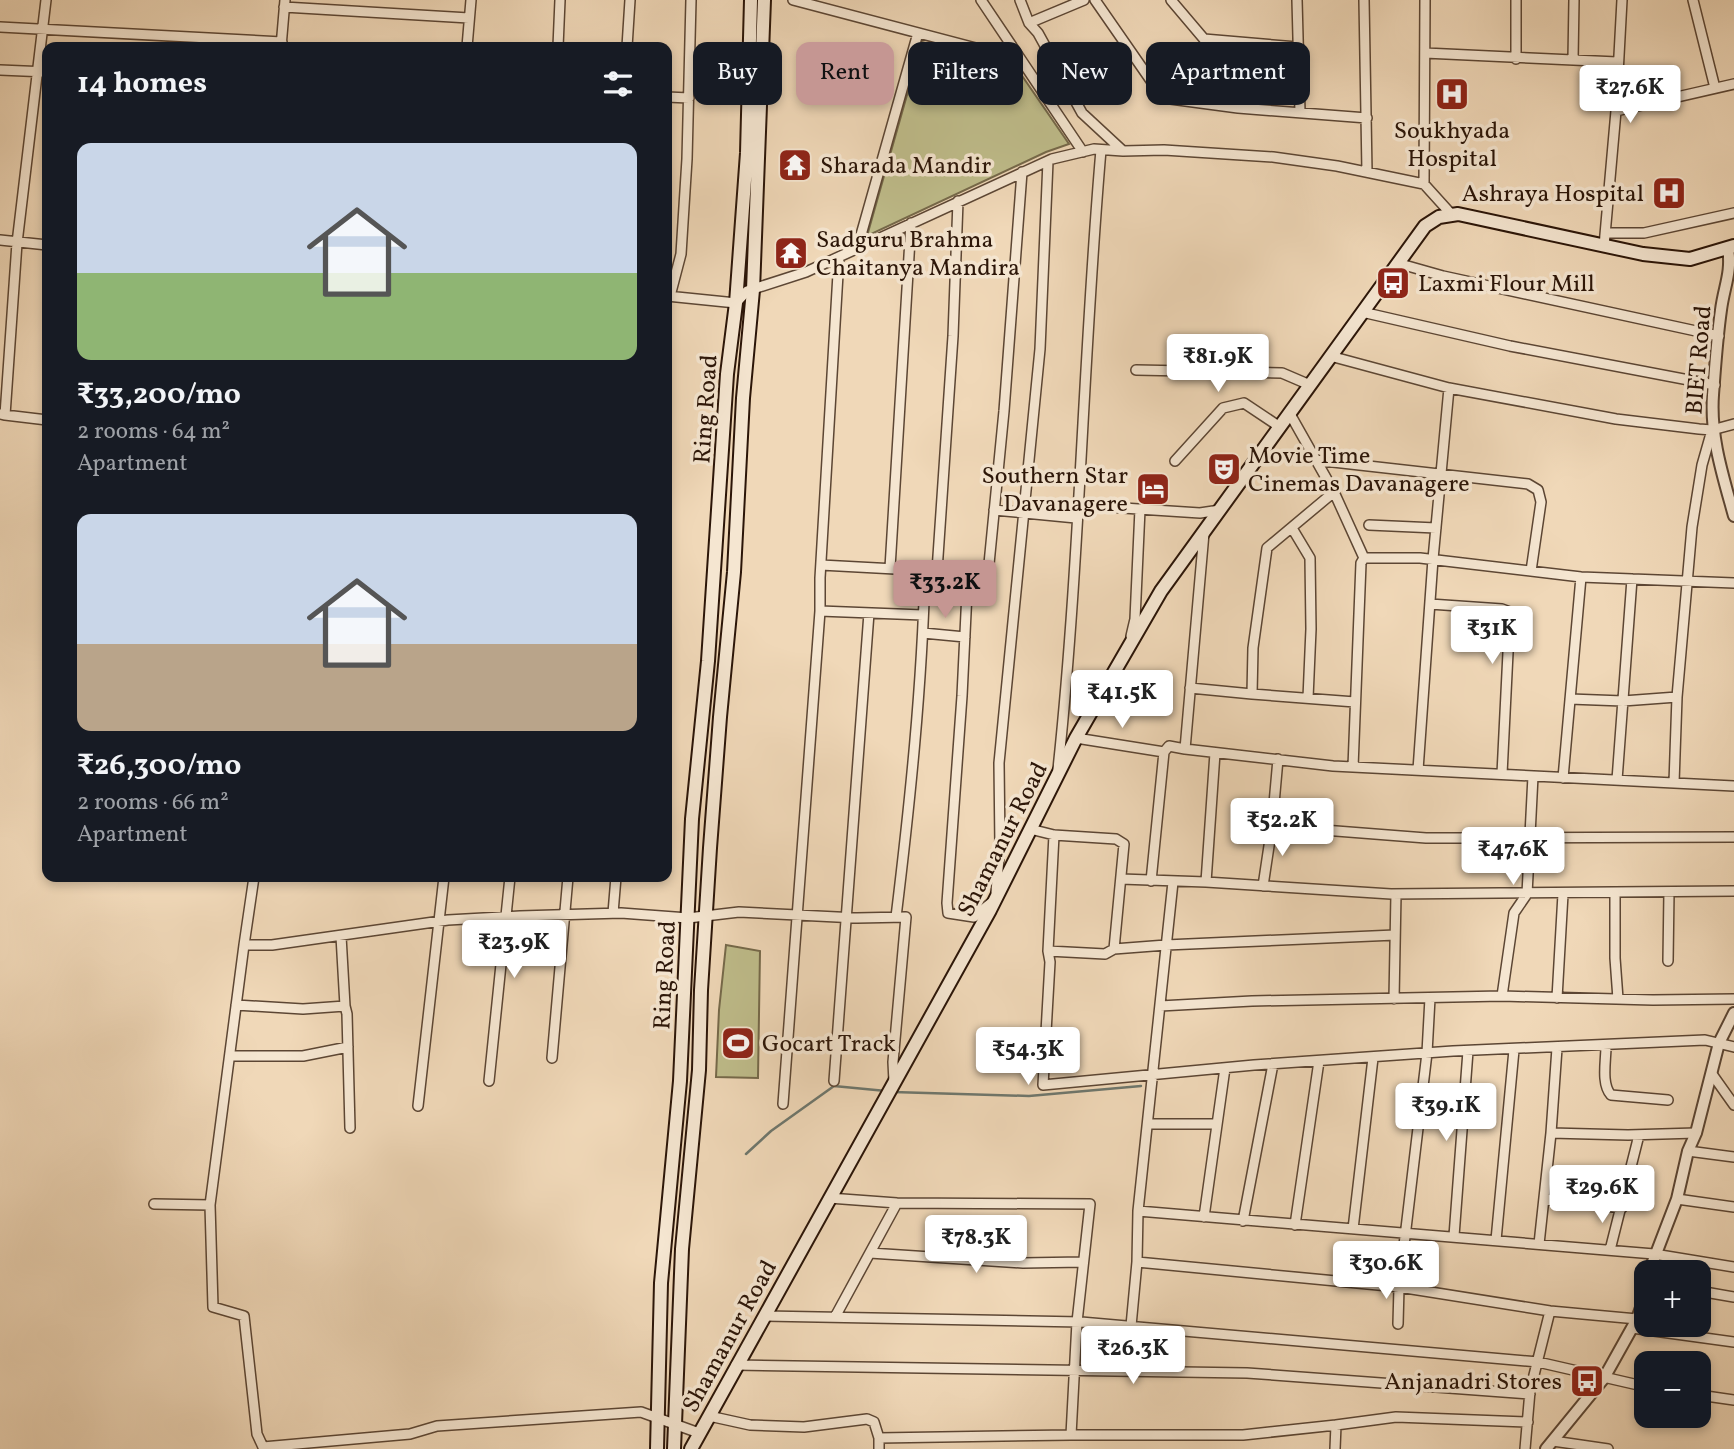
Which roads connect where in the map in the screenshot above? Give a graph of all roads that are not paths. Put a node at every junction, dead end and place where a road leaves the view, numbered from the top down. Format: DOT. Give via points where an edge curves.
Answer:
graph roads {
  1 [pos="46,0"];
  2 [pos="471,0"];
  3 [pos="561,0"];
  4 [pos="630,0"];
  5 [pos="691,0"];
  6 [pos="751,0"];
  7 [pos="764,0"];
  8 [pos="793,0"];
  9 [pos="981,0"];
  10 [pos="1020,0"];
  11 [pos="1084,0"];
  12 [pos="1095,0"];
  13 [pos="1171,0"];
  14 [pos="1297,0"];
  15 [pos="1364,0"];
  16 [pos="1424,0"];
  17 [pos="1516,0"];
  18 [pos="1574,0"];
  19 [pos="1622,0"];
  20 [pos="1693,0"];
  21 [pos="284,4"];
  22 [pos="469,18"];
  23 [pos="1030,23"];
  24 [pos="0,27"];
  25 [pos="43,29"];
  26 [pos="918,33"];
  27 [pos="43,42"];
  28 [pos="236,42"];
  29 [pos="281,42"];
  30 [pos="467,42"];
  31 [pos="558,42"];
  32 [pos="627,42"];
  33 [pos="952,42"];
  34 [pos="1009,42"];
  35 [pos="1239,42"];
  36 [pos="1297,42"];
  37 [pos="1425,53"];
  38 [pos="1516,59"];
  39 [pos="1573,59"];
  40 [pos="1617,62"];
  41 [pos="1023,63"];
  42 [pos="0,70"];
  43 [pos="42,72"];
  44 [pos="42,79"];
  45 [pos="1734,84"];
  46 [pos="1715,88"];
  47 [pos="672,97"];
  48 [pos="689,98"];
  49 [pos="1300,105"];
  50 [pos="1616,111"];
  51 [pos="1300,112"];
  52 [pos="1367,118"];
  53 [pos="1101,149"];
  54 [pos="1083,152"];
  55 [pos="1123,152"];
  56 [pos="1048,161"];
  57 [pos="1023,172"];
  58 [pos="1367,172"];
  59 [pos="1424,184"];
  60 [pos="958,201"];
  61 [pos="1734,213"];
  62 [pos="1452,215"];
  63 [pos="911,223"];
  64 [pos="1606,239"];
  65 [pos="0,240"];
  66 [pos="17,243"];
  67 [pos="42,245"];
  68 [pos="1731,247"];
  69 [pos="856,249"];
  70 [pos="839,257"];
  71 [pos="1397,263"];
  72 [pos="672,283"];
  73 [pos="753,290"];
  74 [pos="1730,292"];
  75 [pos="672,296"];
  76 [pos="736,303"];
  77 [pos="1363,312"];
  78 [pos="1719,337"];
  79 [pos="1330,356"];
  80 [pos="1136,370"];
  81 [pos="1310,385"];
  82 [pos="1715,385"];
  83 [pos="1449,388"];
  84 [pos="2,414"];
  85 [pos="1290,414"];
  86 [pos="42,419"];
  87 [pos="1734,424"];
  88 [pos="1280,427"];
  89 [pos="1712,430"];
  90 [pos="1315,460"];
  91 [pos="1175,461"];
  92 [pos="1441,474"];
  93 [pos="1334,492"];
  94 [pos="1077,505"];
  95 [pos="1140,509"];
  96 [pos="1222,509"];
  97 [pos="994,510"];
  98 [pos="1023,512"];
  99 [pos="1734,516"];
  100 [pos="1076,518"];
  101 [pos="1369,525"];
  102 [pos="1292,528"];
  103 [pos="1436,528"];
  104 [pos="1204,533"];
  105 [pos="1364,558"];
  106 [pos="1433,559"];
  107 [pos="821,565"];
  108 [pos="890,568"];
  109 [pos="925,571"];
  110 [pos="937,571"];
  111 [pos="1531,571"];
  112 [pos="968,572"];
  113 [pos="1581,577"];
  114 [pos="1632,579"];
  115 [pos="1688,582"];
  116 [pos="1734,583"];
  117 [pos="1430,604"];
  118 [pos="820,611"];
  119 [pos="869,613"];
  120 [pos="923,615"];
  121 [pos="923,633"];
  122 [pos="965,637"];
  123 [pos="1126,655"];
  124 [pos="1190,688"];
  125 [pos="1252,694"];
  126 [pos="1676,697"];
  127 [pos="1308,698"];
  128 [pos="1570,699"];
  129 [pos="1623,701"];
  130 [pos="1356,702"];
  131 [pos="1076,738"];
  132 [pos="1185,749"];
  133 [pos="1164,752"];
  134 [pos="1215,752"];
  135 [pos="1278,760"];
  136 [pos="1353,767"];
  137 [pos="1418,770"];
  138 [pos="1502,774"];
  139 [pos="1533,776"];
  140 [pos="1057,778"];
  141 [pos="1563,778"];
  142 [pos="1617,780"];
  143 [pos="1674,783"];
  144 [pos="1734,786"];
  145 [pos="1272,826"];
  146 [pos="1030,830"];
  147 [pos="1054,835"];
  148 [pos="1530,837"];
  149 [pos="1734,837"];
  150 [pos="1121,880"];
  151 [pos="1151,881"];
  152 [pos="253,882"];
  153 [pos="444,882"];
  154 [pos="510,882"];
  155 [pos="568,882"];
  156 [pos="616,882"];
  157 [pos="1173,882"];
  158 [pos="1206,882"];
  159 [pos="1263,886"];
  160 [pos="1734,891"];
  161 [pos="1669,892"];
  162 [pos="1615,893"];
  163 [pos="1396,894"];
  164 [pos="1527,894"];
  165 [pos="1563,894"];
  166 [pos="995,900"];
  167 [pos="614,913"];
  168 [pos="565,915"];
  169 [pos="798,916"];
  170 [pos="506,917"];
  171 [pos="707,917"];
  172 [pos="846,917"];
  173 [pos="896,917"];
  174 [pos="688,918"];
  175 [pos="440,921"];
  176 [pos="1395,935"];
  177 [pos="341,936"];
  178 [pos="244,945"];
  179 [pos="1167,945"];
  180 [pos="1114,949"];
  181 [pos="1048,951"];
  182 [pos="1668,961"];
  183 [pos="1502,996"];
  184 [pos="1430,998"];
  185 [pos="1557,998"];
  186 [pos="1394,999"];
  187 [pos="1618,999"];
  188 [pos="1734,999"];
  189 [pos="236,1005"];
  190 [pos="345,1006"];
  191 [pos="1160,1006"];
  192 [pos="1734,1013"];
  193 [pos="1719,1043"];
  194 [pos="1605,1046"];
  195 [pos="348,1047"];
  196 [pos="1734,1047"];
  197 [pos="1558,1048"];
  198 [pos="1514,1050"];
  199 [pos="1468,1051"];
  200 [pos="1427,1053"];
  201 [pos="230,1056"];
  202 [pos="552,1058"];
  203 [pos="1373,1058"];
  204 [pos="1319,1061"];
  205 [pos="1273,1064"];
  206 [pos="1225,1068"];
  207 [pos="1712,1074"];
  208 [pos="1153,1075"];
  209 [pos="489,1081"];
  210 [pos="834,1081"];
  211 [pos="890,1088"];
  212 [pos="1668,1100"];
  213 [pos="783,1104"];
  214 [pos="418,1105"];
  215 [pos="1734,1105"];
  216 [pos="1148,1124"];
  217 [pos="1217,1124"];
  218 [pos="350,1128"];
  219 [pos="1551,1133"];
  220 [pos="1696,1133"];
  221 [pos="1639,1135"];
  222 [pos="1688,1151"];
  223 [pos="1734,1157"];
  224 [pos="829,1198"];
  225 [pos="1544,1199"];
  226 [pos="1677,1199"];
  227 [pos="897,1203"];
  228 [pos="153,1204"];
  229 [pos="210,1205"];
  230 [pos="1622,1208"];
  231 [pos="1734,1208"];
  232 [pos="1138,1211"];
  233 [pos="1205,1217"];
  234 [pos="1243,1221"];
  235 [pos="1296,1225"];
  236 [pos="1353,1228"];
  237 [pos="1406,1232"];
  238 [pos="1454,1236"];
  239 [pos="1496,1240"];
  240 [pos="1539,1244"];
  241 [pos="1611,1250"];
  242 [pos="870,1254"];
  243 [pos="1654,1254"];
  244 [pos="1652,1260"];
  245 [pos="1083,1262"];
  246 [pos="1136,1262"];
  247 [pos="1734,1267"];
  248 [pos="1399,1287"];
  249 [pos="1711,1293"];
  250 [pos="1734,1297"];
  251 [pos="1550,1311"];
  252 [pos="765,1316"];
  253 [pos="835,1317"];
  254 [pos="1077,1322"];
  255 [pos="1634,1323"];
  256 [pos="1398,1324"];
  257 [pos="1634,1325"];
  258 [pos="1130,1326"];
  259 [pos="1708,1337"];
  260 [pos="1734,1342"];
  261 [pos="1538,1362"];
  262 [pos="736,1365"];
  263 [pos="1075,1370"];
  264 [pos="1604,1378"];
  265 [pos="1634,1384"];
  266 [pos="1530,1394"];
  267 [pos="1711,1396"];
  268 [pos="1734,1399"];
  269 [pos="709,1416"];
  270 [pos="658,1419"];
  271 [pos="1528,1422"];
  272 [pos="677,1425"];
  273 [pos="1336,1425"];
  274 [pos="699,1433"];
  275 [pos="1071,1435"];
  276 [pos="879,1438"];
  277 [pos="1549,1445"];
  278 [pos="657,1449"];
  279 [pos="674,1449"];
  280 [pos="691,1449"];
  281 [pos="879,1449"];
  282 [pos="1335,1449"];
  283 [pos="1525,1449"];
  284 [pos="1608,1449"];
  1 -- 25 [label="street"];
  2 -- 22 [label="street"];
  3 -- 31 [label="street"];
  4 -- 32 [label="street"];
  5 -- 48 [label="street"];
  6 -- 76 [label="main road, Ring Road" via="747,153"];
  7 -- 73 [label="main road, Ring Road"];
  8 -- 26 [label="street"];
  9 -- 34 [label="street"];
  10 -- 23 [label="street"];
  11 -- 23 [label="street"];
  12 -- 51 [label="street" via="1163,98"];
  13 -- 35 [label="street" via="1204,39"];
  14 -- 36 [label="street"];
  15 -- 52 [label="street"];
  16 -- 37 [label="street"];
  17 -- 38 [label="street"];
  18 -- 39 [label="street"];
  19 -- 40 [label="street"];
  20 -- 46 [label="street"];
  21 -- 22 [label="street"];
  21 -- 29 [label="street"];
  22 -- 30 [label="street"];
  23 -- 55 [label="street" via="1082,113"];
  24 -- 25 [label="street"];
  25 -- 27 [label="street"];
  25 -- 28 [label="street"];
  26 -- 33 [label="street"];
  26 -- 69 [label="street"];
  37 -- 38 [label="street"];
  37 -- 59 [label="street"];
  38 -- 39 [label="street"];
  39 -- 40 [label="street"];
  40 -- 50 [label="street"];
  41 -- 54 [label="street"];
  42 -- 43 [label="street"];
  44 -- 66 [label="street"];
  45 -- 46 [label="street"];
  46 -- 50 [label="street"];
  47 -- 48 [label="street"];
  48 -- 72 [label="street" via="681,254"];
  49 -- 51 [label="street"];
  50 -- 64 [label="street"];
  51 -- 52 [label="street"];
  52 -- 58 [label="street"];
  53 -- 54 [label="street"];
  53 -- 55 [label="street"];
  53 -- 94 [label="street"];
  54 -- 56 [label="street"];
  55 -- 58 [label="street" via="1272,157"];
  56 -- 57 [label="street"];
  56 -- 98 [label="street" via="1040,349"];
  57 -- 60 [label="street"];
  57 -- 97 [label="street"];
  58 -- 59 [label="street"];
  59 -- 62 [label="street"];
  60 -- 63 [label="street"];
  60 -- 110 [label="street"];
  61 -- 64 [label="street"];
  62 -- 64 [label="main road"];
  62 -- 71 [label="main road, Shamanur Road" via="1439,216 1424,226"];
  63 -- 69 [label="street"];
  63 -- 108 [label="street"];
  64 -- 68 [label="main road" via="1643,254 1690,259"];
  65 -- 66 [label="street"];
  66 -- 67 [label="street"];
  66 -- 84 [label="street"];
  68 -- 74 [label="street, BIET Road"];
  69 -- 70 [label="street"];
  70 -- 73 [label="street"];
  70 -- 107 [label="street"];
  71 -- 77 [label="main road, Shamanur Road"];
  71 -- 78 [label="street"];
  73 -- 76 [label="street"];
  73 -- 171 [label="main road, Ring Road"];
  74 -- 78 [label="street, BIET Road" via="1721,309"];
  75 -- 76 [label="street"];
  76 -- 174 [label="main road, Ring Road" via="692,819"];
  77 -- 79 [label="main road, Shamanur Road"];
  77 -- 82 [label="street"];
  78 -- 82 [label="street, BIET Road"];
  79 -- 81 [label="main road, Shamanur Road"];
  79 -- 83 [label="street"];
  80 -- 81 [label="street" via="1282,373"];
  81 -- 85 [label="main road, Shamanur Road"];
  82 -- 89 [label="street, BIET Road"];
  83 -- 89 [label="street" via="1616,419"];
  83 -- 92 [label="street"];
  84 -- 86 [label="street"];
  85 -- 88 [label="main road, Shamanur Road"];
  85 -- 90 [label="street"];
  87 -- 89 [label="street"];
  88 -- 91 [label="street" via="1244,403 1223,408"];
  88 -- 96 [label="main road, Shamanur Road"];
  89 -- 99 [label="street, BIET Road"];
  89 -- 115 [label="street" via="1692,527"];
  90 -- 92 [label="street"];
  90 -- 93 [label="street"];
  92 -- 103 [label="street"];
  92 -- 111 [label="street" via="1528,484 1538,490 1541,502"];
  93 -- 102 [label="street"];
  93 -- 105 [label="street"];
  94 -- 95 [label="street"];
  94 -- 100 [label="street"];
  95 -- 96 [label="street" via="1200,513"];
  95 -- 123 [label="street" via="1135,620"];
  96 -- 104 [label="main road, Shamanur Road"];
  97 -- 98 [label="street"];
  97 -- 112 [label="street" via="988,574"];
  98 -- 100 [label="street"];
  98 -- 166 [label="street" via="999,763"];
  100 -- 140 [label="street"];
  101 -- 103 [label="street"];
  102 -- 125 [label="street" via="1267,548 1253,648"];
  102 -- 127 [label="street" via="1310,558"];
  103 -- 106 [label="street"];
  104 -- 123 [label="main road, Shamanur Road" via="1161,591"];
  104 -- 124 [label="street"];
  105 -- 106 [label="street"];
  105 -- 130 [label="street"];
  106 -- 111 [label="street"];
  106 -- 117 [label="street"];
  107 -- 108 [label="street"];
  107 -- 118 [label="street"];
  108 -- 109 [label="street"];
  109 -- 110 [label="street"];
  109 -- 120 [label="street"];
  110 -- 112 [label="street"];
  111 -- 113 [label="street"];
  112 -- 122 [label="street"];
  113 -- 114 [label="street"];
  113 -- 128 [label="street"];
  114 -- 115 [label="street"];
  114 -- 129 [label="street"];
  115 -- 116 [label="street"];
  115 -- 126 [label="street"];
  117 -- 137 [label="street"];
  117 -- 138 [label="street" via="1510,612"];
  118 -- 119 [label="street"];
  118 -- 169 [label="street"];
  119 -- 120 [label="street"];
  119 -- 172 [label="street"];
  120 -- 121 [label="street"];
  121 -- 122 [label="street"];
  121 -- 173 [label="street"];
  122 -- 166 [label="street" via="948,913 974,917"];
  123 -- 131 [label="main road, Shamanur Road"];
  124 -- 125 [label="street"];
  124 -- 132 [label="street"];
  125 -- 127 [label="street"];
  126 -- 129 [label="street"];
  126 -- 143 [label="street"];
  127 -- 130 [label="street"];
  128 -- 129 [label="street"];
  128 -- 141 [label="street"];
  129 -- 142 [label="street"];
  130 -- 136 [label="street"];
  131 -- 133 [label="street"];
  131 -- 140 [label="main road, Shamanur Road"];
  132 -- 133 [label="street" via="1169,746"];
  132 -- 134 [label="street"];
  133 -- 151 [label="street"];
  134 -- 135 [label="street"];
  134 -- 158 [label="street"];
  135 -- 136 [label="street"];
  135 -- 145 [label="street"];
  136 -- 137 [label="street"];
  137 -- 138 [label="street"];
  138 -- 139 [label="street"];
  139 -- 141 [label="street"];
  139 -- 148 [label="street"];
  140 -- 146 [label="main road, Shamanur Road"];
  141 -- 142 [label="street"];
  142 -- 143 [label="street"];
  143 -- 144 [label="street"];
  145 -- 148 [label="street" via="1426,838"];
  145 -- 159 [label="street"];
  146 -- 147 [label="street"];
  146 -- 166 [label="main road, Shamanur Road"];
  147 -- 150 [label="street" via="1116,839 1124,844"];
  147 -- 181 [label="street"];
  148 -- 149 [label="street"];
  148 -- 164 [label="street"];
  150 -- 151 [label="street"];
  150 -- 180 [label="street"];
  151 -- 157 [label="street"];
  152 -- 178 [label="street"];
  153 -- 175 [label="street"];
  154 -- 170 [label="street"];
  155 -- 168 [label="street"];
  156 -- 167 [label="street"];
  157 -- 158 [label="street"];
  157 -- 179 [label="street"];
  158 -- 159 [label="street"];
  159 -- 163 [label="street"];
  160 -- 161 [label="street"];
  161 -- 162 [label="street"];
  161 -- 182 [label="street"];
  162 -- 165 [label="street"];
  162 -- 187 [label="street"];
  163 -- 164 [label="street"];
  163 -- 176 [label="street"];
  164 -- 165 [label="street"];
  164 -- 183 [label="street" via="1514,913"];
  165 -- 185 [label="street"];
  166 -- 211 [label="main road, Shamanur Road"];
  167 -- 168 [label="street"];
  167 -- 174 [label="street"];
  168 -- 170 [label="street"];
  168 -- 202 [label="street"];
  169 -- 171 [label="street" via="739,912"];
  169 -- 172 [label="street"];
  169 -- 213 [label="street"];
  170 -- 175 [label="street"];
  170 -- 209 [label="street"];
  171 -- 174 [label="street"];
  171 -- 272 [label="main road, Ring Road" via="699,1070 682,1249"];
  172 -- 173 [label="street"];
  172 -- 210 [label="street"];
  173 -- 211 [label="street" via="906,917"];
  174 -- 270 [label="main road, Ring Road" via="680,1081 661,1283"];
  175 -- 177 [label="street"];
  175 -- 214 [label="street"];
  176 -- 179 [label="street"];
  176 -- 186 [label="street"];
  177 -- 178 [label="street"];
  177 -- 190 [label="street"];
  178 -- 189 [label="street"];
  179 -- 180 [label="street"];
  179 -- 191 [label="street"];
  180 -- 181 [label="street" via="1105,954"];
  181 -- 208 [label="street" via="1043,1085"];
  183 -- 184 [label="street"];
  183 -- 185 [label="street"];
  184 -- 186 [label="street"];
  184 -- 200 [label="street"];
  185 -- 187 [label="street"];
  186 -- 191 [label="street"];
  187 -- 188 [label="street"];
  189 -- 190 [label="street"];
  189 -- 201 [label="street"];
  190 -- 195 [label="street"];
  191 -- 208 [label="street"];
  192 -- 193 [label="street"];
  193 -- 194 [label="street"];
  193 -- 196 [label="street"];
  193 -- 207 [label="street"];
  194 -- 197 [label="street"];
  194 -- 212 [label="street" via="1605,1084 1611,1095"];
  195 -- 201 [label="street" via="303,1056"];
  195 -- 218 [label="street"];
  197 -- 198 [label="street"];
  197 -- 219 [label="street"];
  198 -- 199 [label="street"];
  198 -- 239 [label="street"];
  199 -- 200 [label="street"];
  199 -- 238 [label="street"];
  200 -- 203 [label="street"];
  200 -- 237 [label="street"];
  201 -- 229 [label="street"];
  203 -- 204 [label="street"];
  203 -- 236 [label="street"];
  204 -- 205 [label="street"];
  204 -- 235 [label="street"];
  205 -- 206 [label="street"];
  205 -- 234 [label="street"];
  206 -- 208 [label="street"];
  206 -- 217 [label="street"];
  207 -- 215 [label="street"];
  207 -- 220 [label="street"];
  208 -- 216 [label="street"];
  211 -- 224 [label="main road, Shamanur Road"];
  216 -- 217 [label="street"];
  216 -- 232 [label="street"];
  217 -- 233 [label="street"];
  219 -- 221 [label="street"];
  219 -- 225 [label="street"];
  220 -- 221 [label="street"];
  220 -- 222 [label="street"];
  221 -- 230 [label="street"];
  222 -- 223 [label="street"];
  222 -- 226 [label="street"];
  224 -- 227 [label="street"];
  224 -- 252 [label="main road, Shamanur Road"];
  225 -- 230 [label="street"];
  225 -- 240 [label="street"];
  226 -- 231 [label="street"];
  226 -- 243 [label="street"];
  227 -- 242 [label="street"];
  227 -- 245 [label="street" via="1090,1204"];
  228 -- 229 [label="street"];
  229 -- 270 [label="street" via="213,1307 244,1316 257,1434 263,1447 410,1434 437,1426 641,1412"];
  230 -- 241 [label="street"];
  232 -- 233 [label="street"];
  232 -- 246 [label="street"];
  233 -- 234 [label="street"];
  234 -- 235 [label="street"];
  235 -- 236 [label="street"];
  236 -- 237 [label="street"];
  237 -- 238 [label="street"];
  237 -- 248 [label="street"];
  238 -- 239 [label="street"];
  239 -- 240 [label="street"];
  240 -- 241 [label="street"];
  241 -- 243 [label="street"];
  242 -- 245 [label="street"];
  242 -- 253 [label="street"];
  243 -- 244 [label="street"];
  243 -- 247 [label="street"];
  245 -- 254 [label="street"];
  246 -- 248 [label="street"];
  246 -- 258 [label="street"];
  248 -- 251 [label="street"];
  248 -- 256 [label="street"];
  249 -- 250 [label="street"];
  251 -- 255 [label="street"];
  251 -- 261 [label="street"];
  252 -- 253 [label="street"];
  252 -- 262 [label="main road, Shamanur Road"];
  253 -- 254 [label="street"];
  254 -- 258 [label="street"];
  254 -- 263 [label="street"];
  257 -- 264 [label="street"];
  258 -- 261 [label="street"];
  259 -- 260 [label="street"];
  261 -- 264 [label="street"];
  261 -- 266 [label="street"];
  262 -- 263 [label="street"];
  262 -- 269 [label="main road, Shamanur Road"];
  263 -- 266 [label="street" via="1247,1373"];
  263 -- 275 [label="street"];
  264 -- 265 [label="street"];
  264 -- 277 [label="street"];
  266 -- 271 [label="street"];
  267 -- 268 [label="street"];
  269 -- 274 [label="main road, Shamanur Road"];
  269 -- 276 [label="street" via="750,1425 804,1427 867,1419 874,1422"];
  270 -- 272 [label="street"];
  270 -- 278 [label="main road, Ring Road"];
  271 -- 273 [label="street" via="1396,1417"];
  271 -- 283 [label="street"];
  272 -- 274 [label="street"];
  272 -- 279 [label="main road, Ring Road"];
  273 -- 275 [label="street" via="1242,1435"];
  273 -- 282 [label="street"];
  274 -- 280 [label="main road, Shamanur Road"];
  275 -- 276 [label="street"];
  276 -- 281 [label="street"];
  277 -- 284 [label="street"];
}
